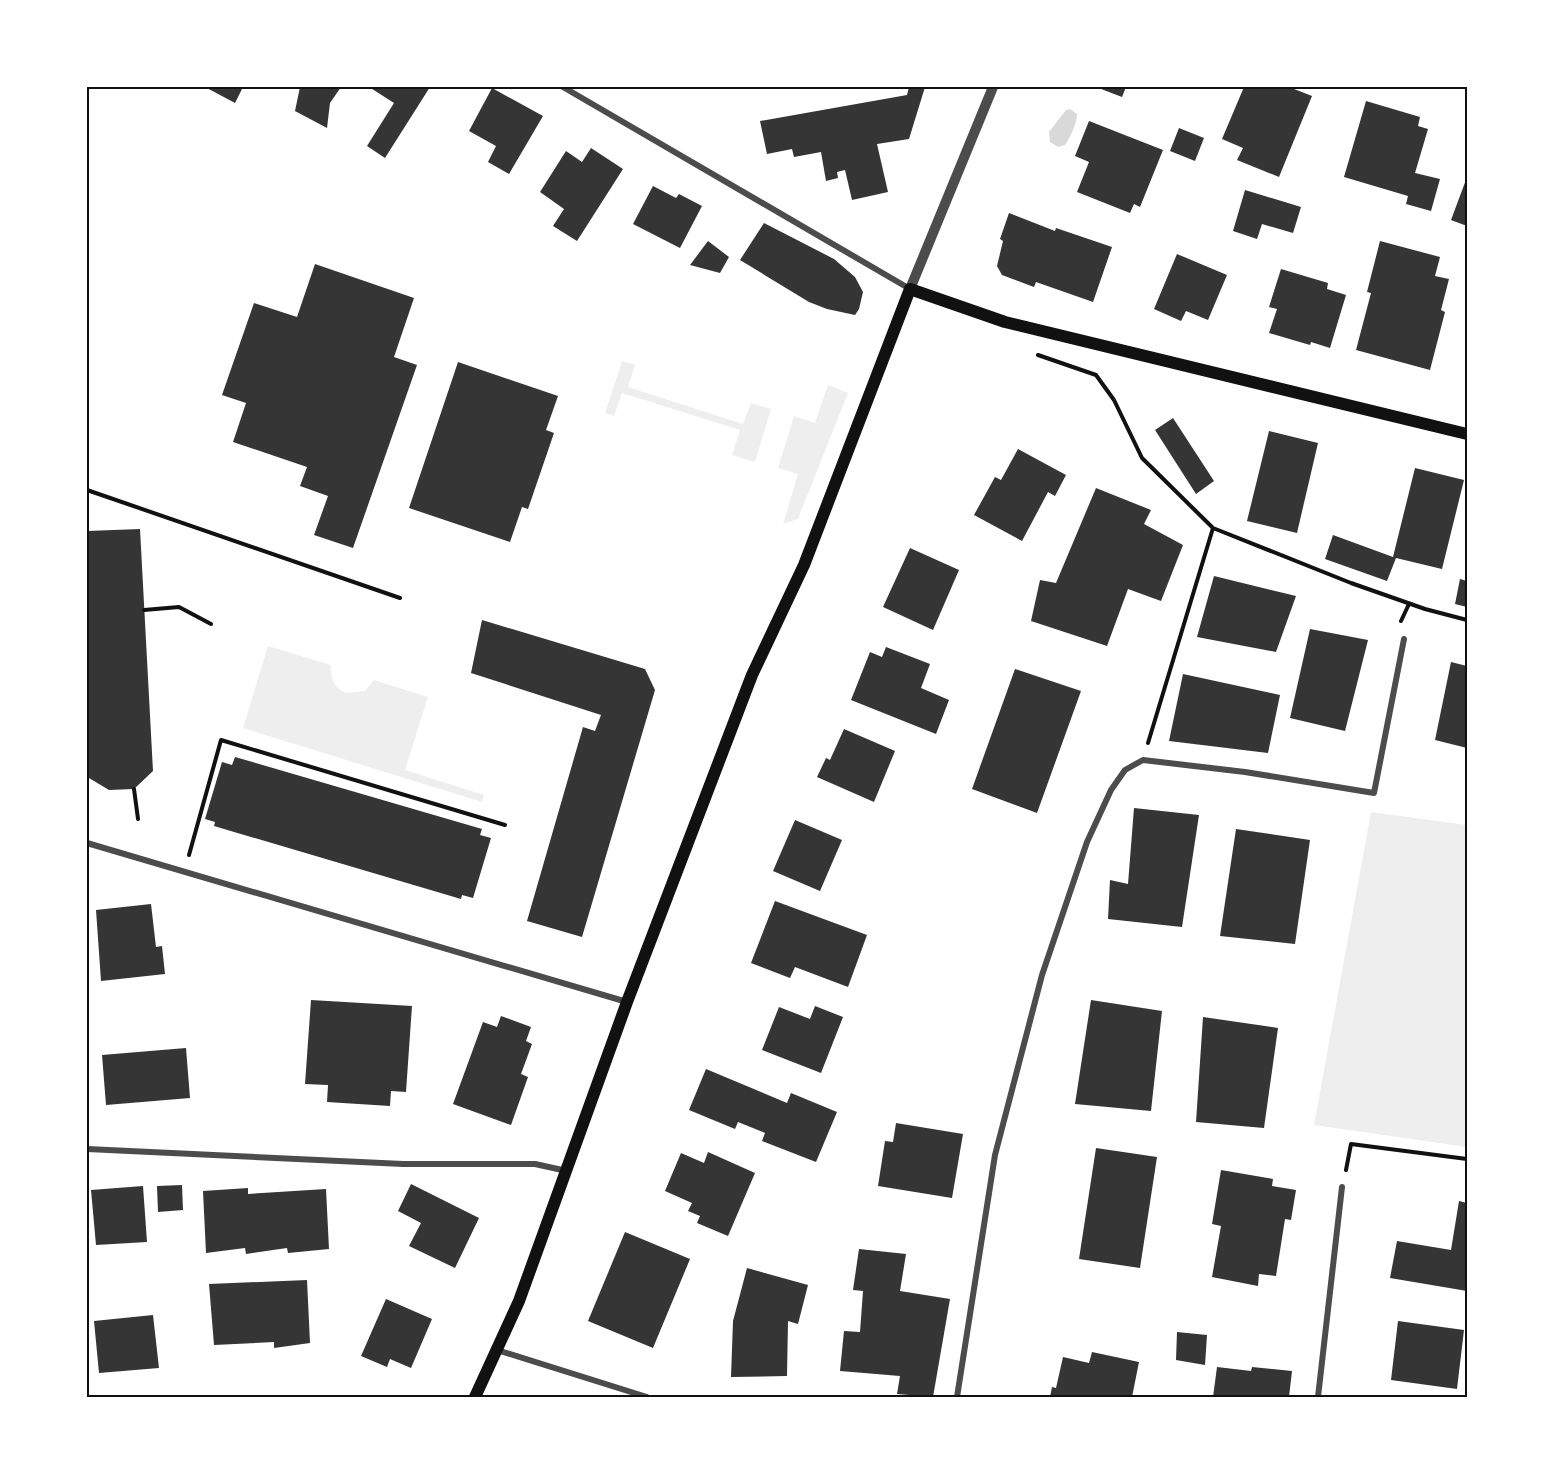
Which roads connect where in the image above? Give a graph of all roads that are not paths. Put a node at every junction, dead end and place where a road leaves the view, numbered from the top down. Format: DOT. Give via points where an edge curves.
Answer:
graph roads {
  1 [pos="563,87"];
  2 [pos="993,87"];
  3 [pos="910,289"];
  4 [pos="1467,434"];
  5 [pos="1404,639"];
  6 [pos="87,843"];
  7 [pos="627,1002"];
  8 [pos="87,1149"];
  9 [pos="567,1171"];
  10 [pos="1342,1187"];
  11 [pos="496,1349"];
  12 [pos="475,1397"];
  13 [pos="646,1397"];
  14 [pos="957,1397"];
  15 [pos="1318,1397"];
  1 -- 3 [label="street"];
  2 -- 3 [label="street"];
  3 -- 4 [label="main road" via="1005,322"];
  3 -- 7 [label="main road" via="804,565 752,675"];
  5 -- 14 [label="street" via="1374,793 1245,771 1143,760 1125,770 1111,789 1087,842 1042,975 995,1155"];
  6 -- 7 [label="street"];
  7 -- 9 [label="main road"];
  8 -- 9 [label="street" via="403,1164 535,1164"];
  9 -- 11 [label="main road" via="519,1301"];
  10 -- 15 [label="street"];
  11 -- 12 [label="main road"];
  11 -- 13 [label="street"];
}
